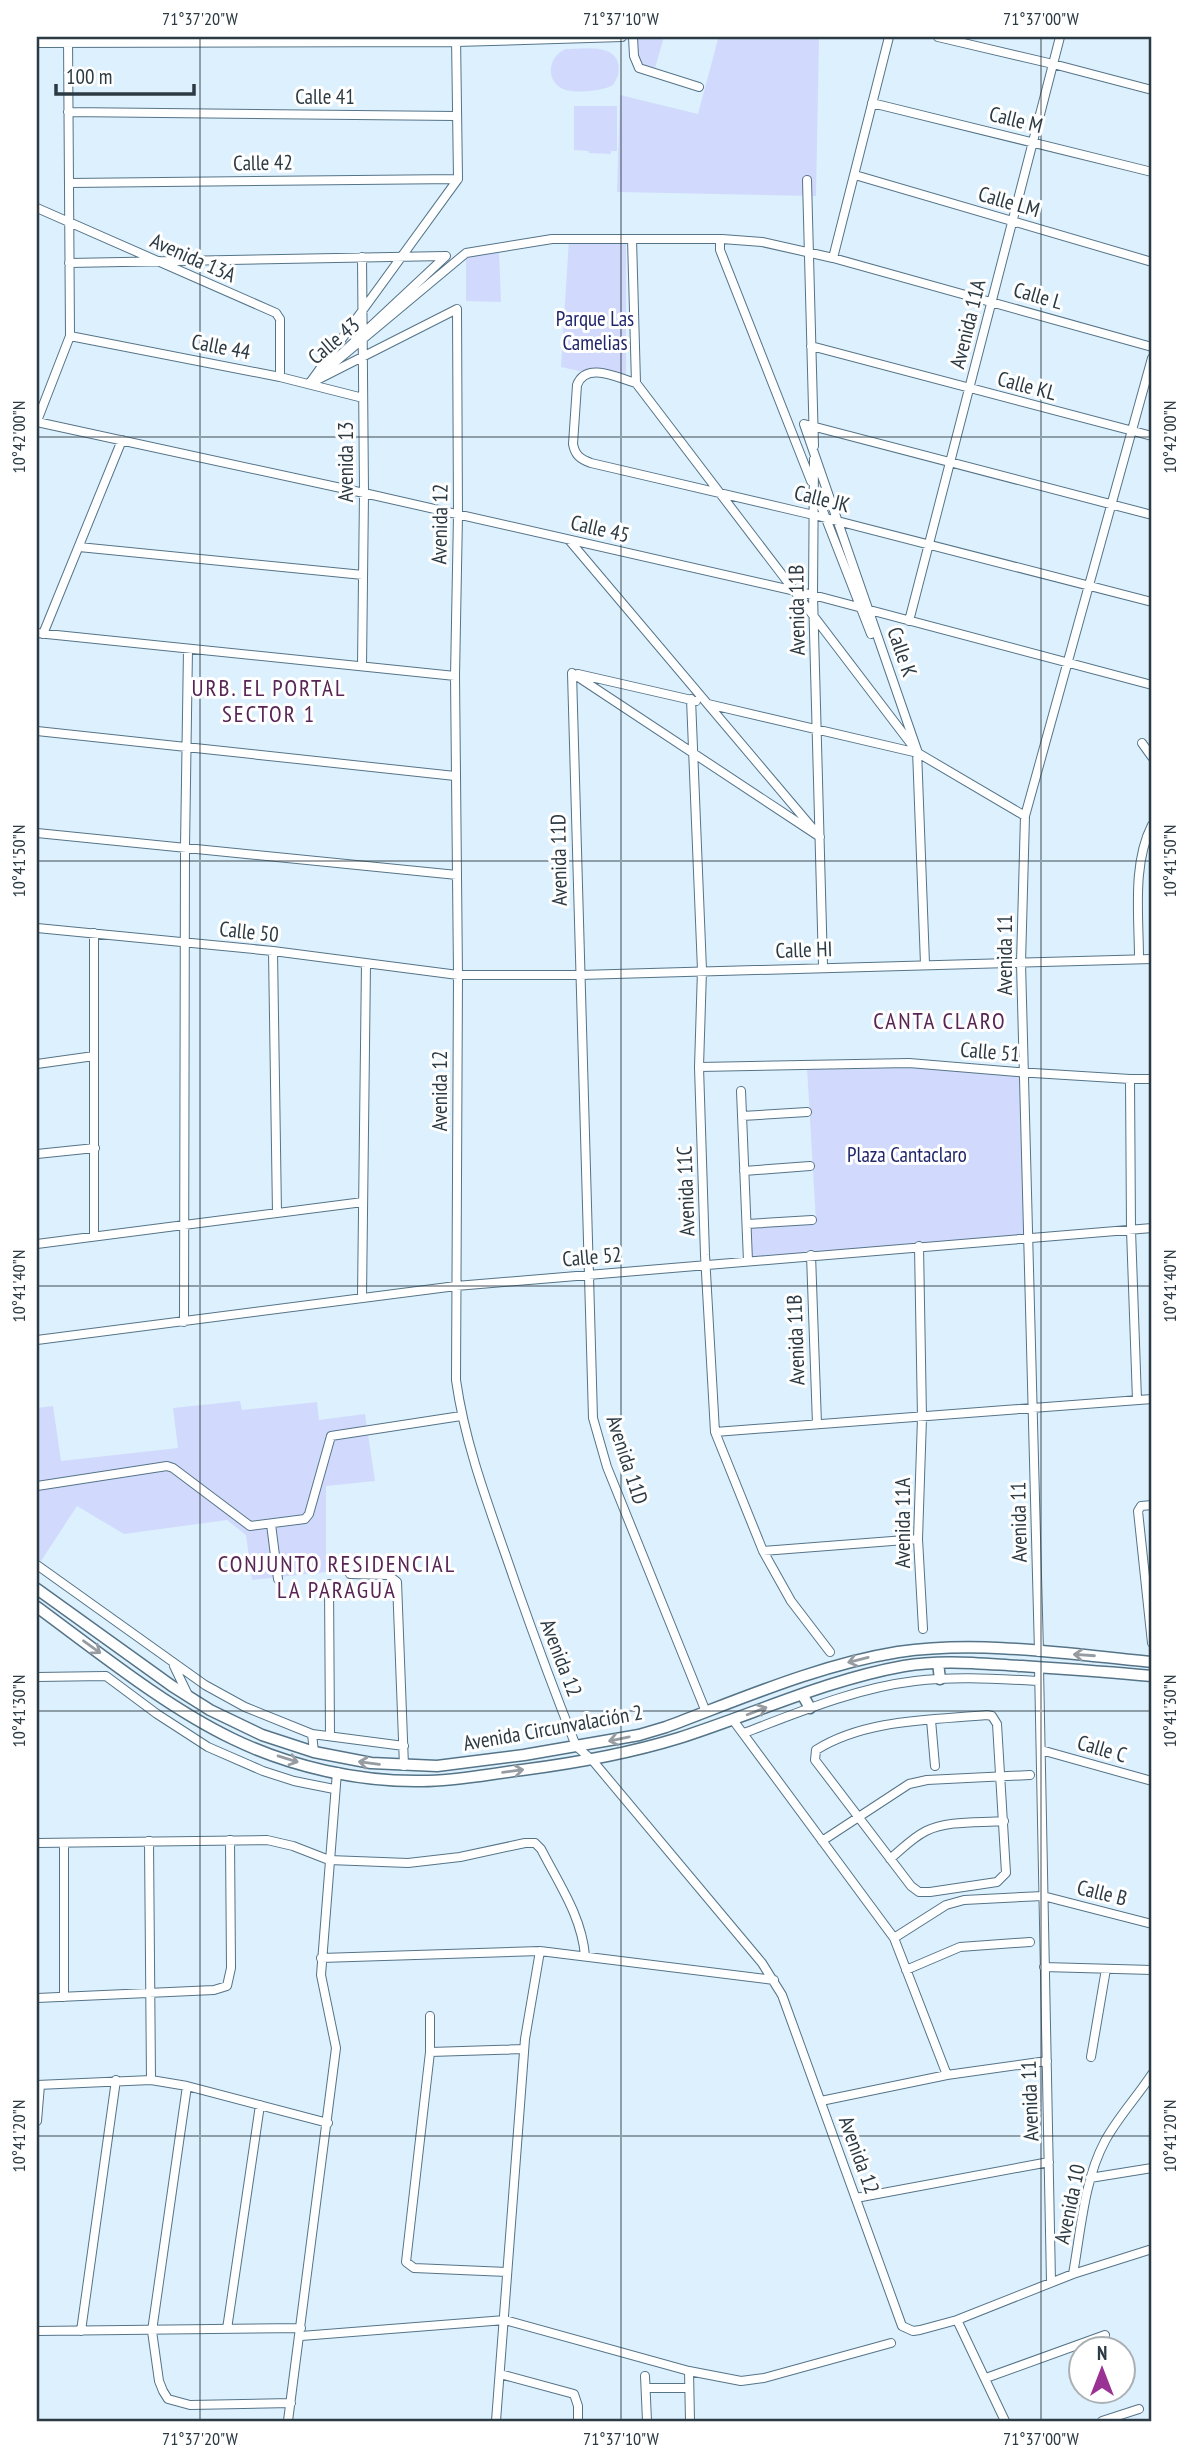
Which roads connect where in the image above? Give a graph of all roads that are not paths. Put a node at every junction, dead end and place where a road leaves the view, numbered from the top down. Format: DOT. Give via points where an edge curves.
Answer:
graph roads {
  1 [pos="569,37"];
  2 [pos="622,37"];
  3 [pos="633,37"];
  4 [pos="890,37"];
  5 [pos="938,37"];
  6 [pos="1060,37"];
  7 [pos="364,39"];
  8 [pos="456,39"];
  9 [pos="68,40"];
  10 [pos="37,43"];
  11 [pos="1053,64"];
  12 [pos="699,87"];
  13 [pos="1152,90"];
  14 [pos="872,103"];
  15 [pos="68,112"];
  16 [pos="456,116"];
  17 [pos="1033,142"];
  18 [pos="1152,172"];
  19 [pos="855,175"];
  20 [pos="458,179"];
  21 [pos="807,180"];
  22 [pos="69,183"];
  23 [pos="37,208"];
  24 [pos="1011,221"];
  25 [pos="632,239"];
  26 [pos="720,239"];
  27 [pos="808,254"];
  28 [pos="362,257"];
  29 [pos="833,258"];
  30 [pos="1152,262"];
  31 [pos="69,263"];
  32 [pos="992,302"];
  33 [pos="70,336"];
  34 [pos="811,346"];
  35 [pos="1152,347"];
  36 [pos="1152,358"];
  37 [pos="280,377"];
  38 [pos="636,383"];
  39 [pos="309,384"];
  40 [pos="970,389"];
  41 [pos="363,398"];
  42 [pos="37,421"];
  43 [pos="814,426"];
  44 [pos="1132,431"];
  45 [pos="1152,436"];
  46 [pos="122,440"];
  47 [pos="950,462"];
  48 [pos="364,493"];
  49 [pos="1112,505"];
  50 [pos="814,515"];
  51 [pos="1152,515"];
  52 [pos="458,516"];
  53 [pos="569,540"];
  54 [pos="929,544"];
  55 [pos="79,547"];
  56 [pos="363,575"];
  57 [pos="1089,585"];
  58 [pos="813,596"];
  59 [pos="1152,602"];
  60 [pos="909,621"];
  61 [pos="40,633"];
  62 [pos="188,649"];
  63 [pos="1067,662"];
  64 [pos="362,666"];
  65 [pos="572,673"];
  66 [pos="455,676"];
  67 [pos="1152,685"];
  68 [pos="691,699"];
  69 [pos="817,730"];
  70 [pos="37,731"];
  71 [pos="1142,743"];
  72 [pos="187,746"];
  73 [pos="918,753"];
  74 [pos="1152,757"];
  75 [pos="455,776"];
  76 [pos="1025,816"];
  77 [pos="1152,825"];
  78 [pos="37,833"];
  79 [pos="820,837"];
  80 [pos="185,847"];
  81 [pos="457,875"];
  82 [pos="37,928"];
  83 [pos="94,933"];
  84 [pos="185,943"];
  85 [pos="273,951"];
  86 [pos="1139,959"];
  87 [pos="1152,959"];
  88 [pos="366,963"];
  89 [pos="1021,963"];
  90 [pos="925,964"];
  91 [pos="823,967"];
  92 [pos="702,970"];
  93 [pos="458,975"];
  94 [pos="580,975"];
  95 [pos="94,1056"];
  96 [pos="37,1063"];
  97 [pos="699,1067"];
  98 [pos="1025,1073"];
  99 [pos="1130,1079"];
  100 [pos="1152,1079"];
  101 [pos="741,1091"];
  102 [pos="807,1112"];
  103 [pos="742,1116"];
  104 [pos="95,1148"];
  105 [pos="37,1154"];
  106 [pos="810,1166"];
  107 [pos="744,1171"];
  108 [pos="363,1202"];
  109 [pos="277,1213"];
  110 [pos="812,1220"];
  111 [pos="747,1224"];
  112 [pos="183,1225"];
  113 [pos="1152,1228"];
  114 [pos="1131,1230"];
  115 [pos="94,1236"];
  116 [pos="1027,1238"];
  117 [pos="37,1244"];
  118 [pos="919,1247"];
  119 [pos="811,1255"];
  120 [pos="748,1261"];
  121 [pos="706,1264"];
  122 [pos="587,1275"];
  123 [pos="456,1286"];
  124 [pos="362,1297"];
  125 [pos="184,1322"];
  126 [pos="37,1340"];
  127 [pos="1152,1399"];
  128 [pos="1137,1400"];
  129 [pos="1034,1409"];
  130 [pos="461,1416"];
  131 [pos="922,1418"];
  132 [pos="817,1424"];
  133 [pos="715,1432"];
  134 [pos="37,1486"];
  135 [pos="1149,1506"];
  136 [pos="271,1524"];
  137 [pos="918,1539"];
  138 [pos="763,1551"];
  139 [pos="37,1565"];
  140 [pos="350,1574"];
  141 [pos="278,1579"];
  142 [pos="329,1584"];
  143 [pos="37,1589"];
  144 [pos="37,1607"];
  145 [pos="923,1629"];
  146 [pos="1152,1643"];
  147 [pos="1039,1652"];
  148 [pos="830,1653"];
  149 [pos="1152,1662"];
  150 [pos="173,1663"];
  151 [pos="938,1663"];
  152 [pos="117,1665"];
  153 [pos="1039,1667"];
  154 [pos="106,1676"];
  155 [pos="1152,1676"];
  156 [pos="37,1677"];
  157 [pos="940,1679"];
  158 [pos="1039,1682"];
  159 [pos="802,1694"];
  160 [pos="190,1698"];
  161 [pos="810,1708"];
  162 [pos="706,1712"];
  163 [pos="733,1720"];
  164 [pos="931,1720"];
  165 [pos="744,1733"];
  166 [pos="312,1734"];
  167 [pos="330,1736"];
  168 [pos="404,1746"];
  169 [pos="576,1746"];
  170 [pos="1041,1750"];
  171 [pos="314,1752"];
  172 [pos="593,1760"];
  173 [pos="404,1766"];
  174 [pos="935,1766"];
  175 [pos="337,1772"];
  176 [pos="1002,1775"];
  177 [pos="1030,1775"];
  178 [pos="1152,1781"];
  179 [pos="334,1789"];
  180 [pos="858,1818"];
  181 [pos="1004,1821"];
  182 [pos="230,1840"];
  183 [pos="149,1841"];
  184 [pos="822,1841"];
  185 [pos="37,1843"];
  186 [pos="64,1843"];
  187 [pos="890,1859"];
  188 [pos="329,1860"];
  189 [pos="1043,1896"];
  190 [pos="1152,1924"];
  191 [pos="894,1938"];
  192 [pos="1030,1942"];
  193 [pos="540,1951"];
  194 [pos="585,1956"];
  195 [pos="321,1958"];
  196 [pos="1044,1967"];
  197 [pos="1106,1969"];
  198 [pos="906,1970"];
  199 [pos="1152,1970"];
  200 [pos="774,1980"];
  201 [pos="150,1993"];
  202 [pos="64,1997"];
  203 [pos="37,1998"];
  204 [pos="430,2016"];
  205 [pos="524,2049"];
  206 [pos="430,2052"];
  207 [pos="1091,2057"];
  208 [pos="1047,2061"];
  209 [pos="1152,2074"];
  210 [pos="947,2076"];
  211 [pos="116,2080"];
  212 [pos="151,2080"];
  213 [pos="39,2085"];
  214 [pos="187,2086"];
  215 [pos="1148,2088"];
  216 [pos="821,2101"];
  217 [pos="260,2105"];
  218 [pos="37,2121"];
  219 [pos="328,2123"];
  220 [pos="1049,2162"];
  221 [pos="1152,2168"];
  222 [pos="1090,2178"];
  223 [pos="856,2198"];
  224 [pos="1152,2249"];
  225 [pos="507,2272"];
  226 [pos="1073,2274"];
  227 [pos="1051,2282"];
  228 [pos="505,2320"];
  229 [pos="957,2320"];
  230 [pos="226,2329"];
  231 [pos="37,2331"];
  232 [pos="81,2331"];
  233 [pos="152,2331"];
  234 [pos="301,2332"];
  235 [pos="1105,2335"];
  236 [pos="891,2343"];
  237 [pos="689,2371"];
  238 [pos="500,2374"];
  239 [pos="645,2376"];
  240 [pos="986,2378"];
  241 [pos="646,2388"];
  242 [pos="689,2388"];
  243 [pos="291,2403"];
  244 [pos="1139,2409"];
  245 [pos="288,2421"];
  246 [pos="496,2421"];
  247 [pos="578,2421"];
  248 [pos="647,2421"];
  249 [pos="690,2421"];
  250 [pos="1005,2421"];
  251 [pos="1102,2421"];
  1 -- 2 [label="street"];
  1 -- 8 [label="street"];
  3 -- 12 [label="street" via="639,68"];
  4 -- 14 [label="street"];
  5 -- 11 [label="street"];
  6 -- 11 [label="street, Avenida 11A"];
  7 -- 8 [label="street"];
  7 -- 9 [label="street"];
  8 -- 16 [label="street"];
  9 -- 10 [label="street"];
  9 -- 15 [label="street"];
  11 -- 13 [label="street"];
  11 -- 17 [label="street, Avenida 11A"];
  14 -- 17 [label="street, Calle M"];
  14 -- 19 [label="street"];
  15 -- 16 [label="street, Calle 41"];
  15 -- 22 [label="street"];
  16 -- 20 [label="street"];
  17 -- 18 [label="street, Calle M"];
  17 -- 24 [label="street, Avenida 11A"];
  19 -- 24 [label="street, Calle LM"];
  19 -- 29 [label="street"];
  20 -- 22 [label="street, Calle 42"];
  20 -- 39 [label="street"];
  21 -- 27 [label="street, Avenida 11B"];
  22 -- 31 [label="street"];
  23 -- 37 [label="street, Avenida 13A" via="276,313 280,318"];
  24 -- 30 [label="street, Calle LM"];
  24 -- 32 [label="street, Avenida 11A"];
  25 -- 26 [label="street, Calle 43"];
  25 -- 38 [label="street"];
  25 -- 39 [label="street, Calle 43" via="552,239 466,253"];
  26 -- 27 [label="street, Calle 43" via="762,242"];
  26 -- 73 [label="street" via="720,250"];
  27 -- 29 [label="street, Calle 43"];
  27 -- 34 [label="street, Avenida 11B"];
  28 -- 31 [label="street, Calle 43"];
  28 -- 39 [label="street, Calle 43" via="446,256"];
  28 -- 41 [label="street, Avenida 13"];
  29 -- 32 [label="street, Calle L"];
  31 -- 33 [label="street"];
  32 -- 35 [label="street, Calle L"];
  32 -- 40 [label="street, Avenida 11A"];
  33 -- 37 [label="street, Calle 44"];
  33 -- 42 [label="street"];
  34 -- 40 [label="street, Calle KL"];
  34 -- 43 [label="street, Avenida 11B"];
  36 -- 44 [label="street, Avenida 11"];
  37 -- 39 [label="street, Calle 44"];
  38 -- 50 [label="street, Calle JK" via="594,372 580,377 573,444 581,459"];
  38 -- 73 [label="street, Calle K"];
  39 -- 41 [label="street, Calle 44"];
  39 -- 52 [label="street, Avenida 12" via="457,309"];
  40 -- 44 [label="street, Calle KL"];
  40 -- 47 [label="street, Avenida 11A"];
  41 -- 48 [label="street, Avenida 13"];
  42 -- 46 [label="street, Calle 45"];
  43 -- 47 [label="street"];
  43 -- 50 [label="street, Avenida 11B"];
  43 -- 73 [label="street, Calle K" via="804,424"];
  44 -- 45 [label="street, Calle KL"];
  44 -- 49 [label="street, Avenida 11"];
  46 -- 48 [label="street, Calle 45"];
  46 -- 55 [label="street"];
  47 -- 49 [label="street"];
  47 -- 54 [label="street, Avenida 11A"];
  48 -- 52 [label="street, Calle 45"];
  48 -- 56 [label="street, Avenida 13"];
  49 -- 51 [label="street"];
  49 -- 57 [label="street, Avenida 11"];
  50 -- 54 [label="street, Calle JK"];
  50 -- 58 [label="street, Avenida 11B"];
  52 -- 53 [label="street, Calle 45"];
  52 -- 66 [label="street, Avenida 12"];
  53 -- 58 [label="street, Calle 45"];
  53 -- 79 [label="street"];
  54 -- 57 [label="street, Calle JK"];
  54 -- 60 [label="street, Avenida 11A"];
  55 -- 56 [label="street"];
  55 -- 61 [label="street"];
  56 -- 64 [label="street, Avenida 13"];
  57 -- 59 [label="street, Calle JK"];
  57 -- 63 [label="street, Avenida 11"];
  58 -- 60 [label="street, Calle 45"];
  58 -- 69 [label="street, Avenida 11B"];
  60 -- 63 [label="street, Calle 45"];
  61 -- 62 [label="street"];
  62 -- 64 [label="street"];
  62 -- 72 [label="street"];
  63 -- 67 [label="street, Calle 45"];
  63 -- 76 [label="street, Avenida 11"];
  64 -- 66 [label="street"];
  65 -- 68 [label="street"];
  65 -- 79 [label="street"];
  65 -- 94 [label="street, Avenida 11D"];
  66 -- 75 [label="street, Avenida 12"];
  68 -- 69 [label="street"];
  68 -- 92 [label="street, Avenida 11C"];
  69 -- 73 [label="street"];
  69 -- 79 [label="street, Avenida 11B"];
  70 -- 72 [label="street"];
  71 -- 74 [label="street"];
  72 -- 75 [label="street"];
  72 -- 80 [label="street"];
  73 -- 76 [label="street"];
  73 -- 90 [label="street"];
  75 -- 81 [label="street, Avenida 12"];
  76 -- 89 [label="street, Avenida 11"];
  77 -- 86 [label="street" via="1139,879"];
  78 -- 80 [label="street"];
  79 -- 91 [label="street, Avenida 11B"];
  80 -- 81 [label="street"];
  80 -- 84 [label="street"];
  81 -- 93 [label="street, Avenida 12"];
  82 -- 83 [label="street, Calle 50"];
  83 -- 84 [label="street, Calle 50"];
  83 -- 95 [label="street"];
  84 -- 85 [label="street, Calle 50"];
  84 -- 112 [label="street"];
  85 -- 88 [label="street, Calle 50"];
  85 -- 109 [label="street"];
  86 -- 87 [label="street, Calle HI"];
  86 -- 89 [label="street, Calle HI"];
  88 -- 93 [label="street, Calle 50"];
  88 -- 108 [label="street"];
  89 -- 90 [label="street, Calle HI"];
  89 -- 98 [label="street, Avenida 11"];
  90 -- 91 [label="street, Calle HI"];
  91 -- 92 [label="street, Calle HI"];
  92 -- 94 [label="street, Calle HI"];
  92 -- 97 [label="street, Avenida 11C"];
  93 -- 94 [label="street, Calle HI"];
  93 -- 123 [label="street, Avenida 12"];
  94 -- 122 [label="street, Avenida 11D"];
  95 -- 96 [label="street"];
  95 -- 104 [label="street"];
  97 -- 98 [label="street, Calle 51" via="909,1063"];
  97 -- 121 [label="street, Avenida 11C"];
  98 -- 99 [label="street, Calle 51"];
  98 -- 116 [label="street, Avenida 11"];
  99 -- 100 [label="street, Calle 51"];
  99 -- 114 [label="street"];
  101 -- 103 [label="street"];
  102 -- 103 [label="street"];
  103 -- 107 [label="street"];
  104 -- 105 [label="street"];
  104 -- 115 [label="street"];
  106 -- 107 [label="street"];
  107 -- 111 [label="street"];
  108 -- 109 [label="street"];
  108 -- 124 [label="street"];
  109 -- 112 [label="street"];
  110 -- 111 [label="street"];
  111 -- 120 [label="street"];
  112 -- 115 [label="street"];
  112 -- 125 [label="street"];
  113 -- 114 [label="street, Calle 52"];
  114 -- 116 [label="street, Calle 52"];
  114 -- 128 [label="street"];
  115 -- 117 [label="street"];
  116 -- 118 [label="street, Calle 52"];
  116 -- 129 [label="street, Avenida 11"];
  118 -- 119 [label="street, Calle 52"];
  118 -- 131 [label="street, Avenida 11A"];
  119 -- 120 [label="street, Calle 52"];
  119 -- 132 [label="street, Avenida 11B"];
  120 -- 121 [label="street, Calle 52"];
  121 -- 122 [label="street, Calle 52"];
  121 -- 133 [label="street, Avenida 11C"];
  122 -- 123 [label="street, Calle 52"];
  122 -- 162 [label="street, Avenida 11D" via="591,1404 597,1437"];
  123 -- 124 [label="street, Calle 52"];
  123 -- 130 [label="street, Avenida 12" via="456,1380"];
  124 -- 125 [label="street, Calle 52"];
  125 -- 126 [label="street, Calle 52"];
  127 -- 128 [label="street"];
  128 -- 129 [label="street"];
  129 -- 131 [label="street"];
  129 -- 147 [label="street, Avenida 11"];
  130 -- 136 [label="street" via="331,1436 308,1517"];
  130 -- 169 [label="street, Avenida 12" via="524,1610"];
  131 -- 132 [label="street"];
  131 -- 137 [label="street, Avenida 11A"];
  132 -- 133 [label="street"];
  133 -- 138 [label="street, Avenida 11C"];
  134 -- 136 [label="street" via="167,1466 247,1524"];
  135 -- 146 [label="street" via="1138,1511"];
  136 -- 141 [label="street"];
  137 -- 138 [label="street"];
  137 -- 145 [label="street, Avenida 11A"];
  138 -- 148 [label="street, Avenida 11C" via="791,1601"];
  139 -- 150 [label="street"];
  140 -- 168 [label="street" via="388,1575 397,1582"];
  142 -- 167 [label="street"];
  143 -- 160 [label="main road, Avenida Circunvalación 2"];
  144 -- 152 [label="main road, Avenida Circunvalación 2, one-way"];
  149 -- 147 [label="main road, Avenida Circunvalación 2, one-way"];
  147 -- 162 [label="main road, Avenida Circunvalación 2, one-way" via="945,1648 900,1652 826,1669"];
  150 -- 160 [label="street"];
  150 -- 166 [label="street" via="245,1707"];
  151 -- 153 [label="main road, Avenida Circunvalación 2"];
  151 -- 157 [label="main road"];
  151 -- 159 [label="main road, Avenida Circunvalación 2" via="893,1668"];
  152 -- 154 [label="street"];
  152 -- 175 [label="main road, Avenida Circunvalación 2, one-way" via="236,1741"];
  153 -- 155 [label="main road, Avenida Circunvalación 2"];
  153 -- 158 [label="street, Avenida 11"];
  154 -- 156 [label="street"];
  154 -- 179 [label="street" via="208,1747 263,1771"];
  157 -- 158 [label="street"];
  157 -- 161 [label="street" via="870,1689"];
  158 -- 170 [label="street, Avenida 11"];
  159 -- 161 [label="main road"];
  163 -- 159 [label="main road, Avenida Circunvalación 2, one-way"];
  160 -- 171 [label="main road, Avenida Circunvalación 2" via="236,1724"];
  161 -- 165 [label="street"];
  162 -- 169 [label="main road, Avenida Circunvalación 2, one-way" via="639,1735"];
  163 -- 165 [label="street"];
  163 -- 172 [label="main road, Avenida Circunvalación 2"];
  164 -- 174 [label="street"];
  164 -- 176 [label="street" via="992,1716 997,1724"];
  164 -- 180 [label="street" via="872,1728 816,1749 815,1760"];
  165 -- 184 [label="street"];
  166 -- 167 [label="street"];
  166 -- 171 [label="street"];
  167 -- 168 [label="street"];
  168 -- 173 [label="street"];
  169 -- 172 [label="street, Avenida 12"];
  169 -- 173 [label="main road, Avenida Circunvalación 2" via="469,1763"];
  170 -- 178 [label="street, Calle C"];
  170 -- 189 [label="street, Avenida 11"];
  173 -- 171 [label="main road, Avenida Circunvalación 2, one-way"];
  175 -- 172 [label="main road, Avenida Circunvalación 2, one-way" via="424,1781"];
  172 -- 200 [label="street, Avenida 12"];
  175 -- 179 [label="street"];
  176 -- 177 [label="street"];
  176 -- 180 [label="street" via="909,1784"];
  176 -- 181 [label="street"];
  179 -- 188 [label="street"];
  180 -- 184 [label="street"];
  180 -- 187 [label="street"];
  181 -- 187 [label="street" via="927,1830"];
  181 -- 187 [label="street" via="1006,1873 997,1882 919,1892"];
  182 -- 183 [label="street"];
  182 -- 188 [label="street" via="276,1841"];
  182 -- 201 [label="street" via="231,1968 227,1986"];
  183 -- 186 [label="street"];
  183 -- 201 [label="street"];
  184 -- 191 [label="street"];
  185 -- 186 [label="street"];
  186 -- 202 [label="street"];
  188 -- 194 [label="street" via="433,1861 535,1843 578,1921"];
  188 -- 195 [label="street"];
  189 -- 190 [label="street, Calle B"];
  189 -- 191 [label="street, Calle B" via="954,1902"];
  189 -- 196 [label="street, Avenida 11"];
  191 -- 198 [label="street"];
  192 -- 198 [label="street" via="960,1947"];
  193 -- 194 [label="street"];
  193 -- 195 [label="street"];
  193 -- 205 [label="street"];
  194 -- 200 [label="street"];
  195 -- 219 [label="street" via="336,2048"];
  196 -- 197 [label="street"];
  196 -- 208 [label="street, Avenida 11"];
  197 -- 199 [label="street"];
  197 -- 207 [label="street"];
  198 -- 210 [label="street"];
  200 -- 216 [label="street, Avenida 12"];
  201 -- 202 [label="street"];
  201 -- 212 [label="street"];
  202 -- 203 [label="street"];
  204 -- 206 [label="street"];
  205 -- 206 [label="street"];
  205 -- 225 [label="street"];
  206 -- 225 [label="street" via="406,2262 414,2268"];
  208 -- 210 [label="street"];
  208 -- 220 [label="street, Avenida 11"];
  209 -- 215 [label="street, Avenida 10"];
  210 -- 216 [label="street"];
  211 -- 212 [label="street"];
  211 -- 213 [label="street"];
  211 -- 232 [label="street"];
  212 -- 214 [label="street"];
  213 -- 218 [label="street"];
  214 -- 217 [label="street"];
  214 -- 233 [label="street"];
  215 -- 222 [label="street, Avenida 10" via="1104,2142"];
  216 -- 223 [label="street, Avenida 12"];
  217 -- 219 [label="street"];
  217 -- 230 [label="street"];
  219 -- 234 [label="street"];
  220 -- 223 [label="street"];
  220 -- 227 [label="street, Avenida 11"];
  221 -- 222 [label="street"];
  222 -- 226 [label="street, Avenida 10"];
  223 -- 229 [label="street, Avenida 12" via="902,2326 913,2331"];
  224 -- 226 [label="street"];
  225 -- 228 [label="street"];
  226 -- 227 [label="street"];
  227 -- 229 [label="street"];
  228 -- 234 [label="street"];
  228 -- 237 [label="street"];
  228 -- 238 [label="street"];
  229 -- 240 [label="street"];
  230 -- 233 [label="street"];
  230 -- 234 [label="street"];
  231 -- 232 [label="street"];
  232 -- 233 [label="street"];
  233 -- 243 [label="street" via="159,2381 169,2399 190,2405"];
  234 -- 243 [label="street"];
  235 -- 240 [label="street"];
  236 -- 237 [label="street" via="750,2381"];
  237 -- 242 [label="street"];
  238 -- 246 [label="street"];
  238 -- 247 [label="street" via="574,2394"];
  239 -- 241 [label="street"];
  240 -- 250 [label="street"];
  241 -- 242 [label="street"];
  241 -- 248 [label="street"];
  242 -- 249 [label="street"];
  243 -- 245 [label="street"];
  244 -- 251 [label="street"];
}
